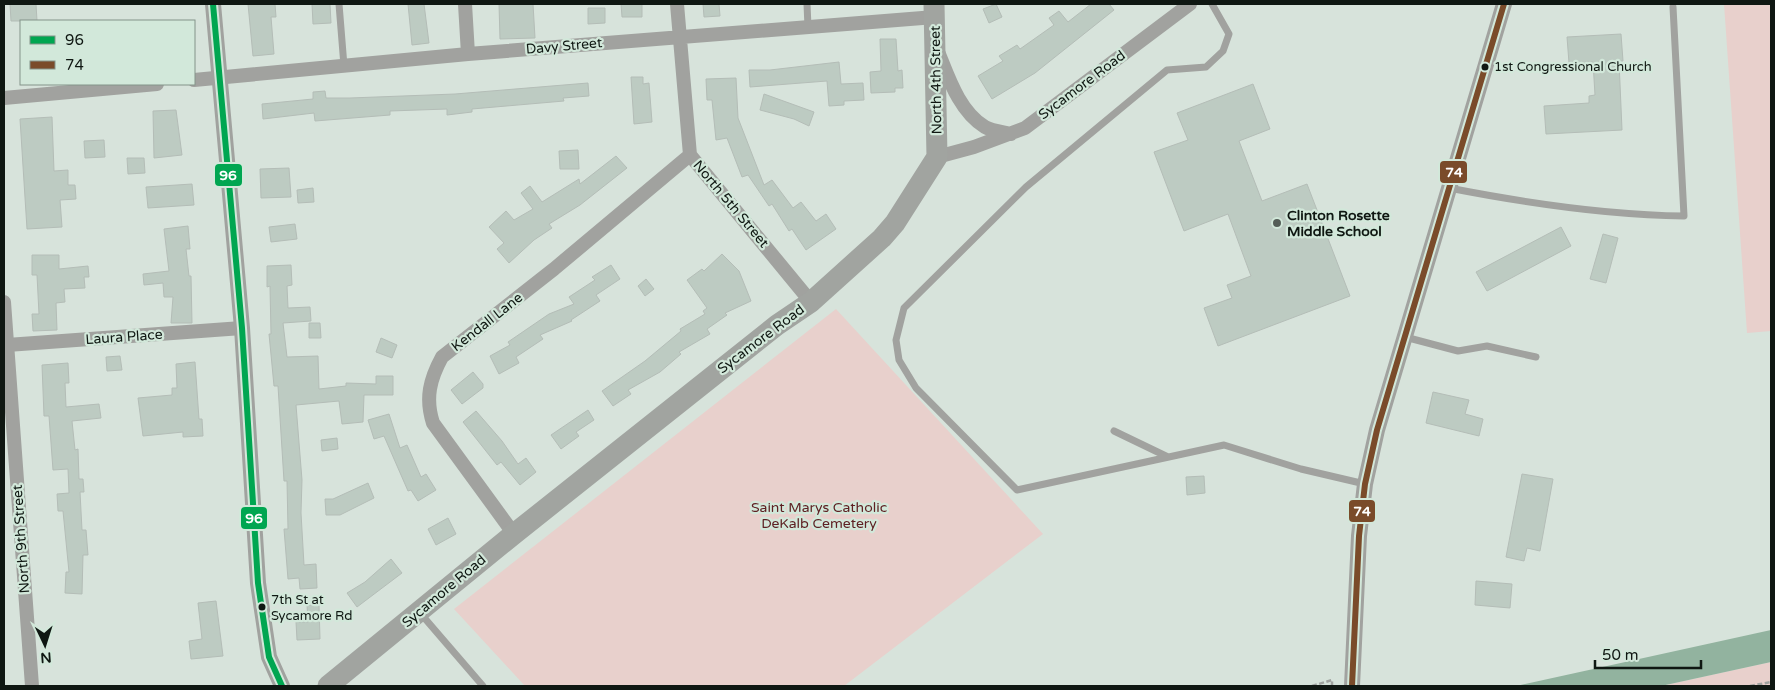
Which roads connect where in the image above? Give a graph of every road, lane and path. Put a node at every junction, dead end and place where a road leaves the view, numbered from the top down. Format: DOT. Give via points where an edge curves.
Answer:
graph roads {
  1 [pos="213,4"];
  2 [pos="340,4"];
  3 [pos="465,4"];
  4 [pos="677,4"];
  5 [pos="807,4"];
  6 [pos="1190,4"];
  7 [pos="1212,4"];
  8 [pos="1504,4"];
  9 [pos="1673,7"];
  10 [pos="935,10"];
  11 [pos="808,27"];
  12 [pos="678,37"];
  13 [pos="935,45"];
  14 [pos="468,54"];
  15 [pos="344,66"];
  16 [pos="218,78"];
  17 [pos="195,80"];
  18 [pos="146,85"];
  19 [pos="4,98"];
  20 [pos="1011,134"];
  21 [pos="690,155"];
  22 [pos="937,157"];
  23 [pos="1448,188"];
  24 [pos="4,302"];
  25 [pos="811,302"];
  26 [pos="242,328"];
  27 [pos="1405,337"];
  28 [pos="6,345"];
  29 [pos="1536,357"];
  30 [pos="1114,431"];
  31 [pos="1168,458"];
  32 [pos="1365,484"];
  33 [pos="514,534"];
  34 [pos="420,612"];
  35 [pos="1771,682"];
  36 [pos="32,686"];
  37 [pos="282,686"];
  38 [pos="328,686"];
  39 [pos="483,686"];
  40 [pos="1312,686"];
  41 [pos="1332,686"];
  42 [pos="1352,686"];
  43 [pos="1750,686"];
  1 -- 16 [label="street"];
  2 -- 15 [label="lane"];
  3 -- 14 [label="street"];
  4 -- 12 [label="street, North 5th Street"];
  5 -- 11 [label="lane"];
  6 -- 20 [label="street, Sycamore Road"];
  7 -- 31 [label="lane" via="1229,34 1223,51 1206,67 1167,70 1026,187 904,308 896,340 899,360 916,388 1017,490"];
  8 -- 23 [label="street"];
  9 -- 23 [label="lane" via="1684,216 1654,216 1516,201"];
  10 -- 11 [label="street, Davy Street"];
  10 -- 13 [label="main road, North 4th Street"];
  11 -- 12 [label="street, Davy Street"];
  12 -- 14 [label="street, Davy Street"];
  12 -- 21 [label="street, North 5th Street"];
  13 -- 20 [label="street" via="952,86 968,111 985,127"];
  13 -- 22 [label="main road, North 4th Street"];
  14 -- 15 [label="street, Davy Street"];
  15 -- 16 [label="street, Davy Street"];
  16 -- 17 [label="street, Davy Street"];
  16 -- 26 [label="street"];
  18 -- 19 [label="street"];
  20 -- 22 [label="street, Sycamore Road"];
  21 -- 25 [label="street, North 5th Street"];
  21 -- 33 [label="street, Kendall Lane" via="442,357 431,376 428,404 433,423"];
  22 -- 25 [label="main road, Sycamore Road" via="882,238"];
  23 -- 27 [label="street"];
  24 -- 28 [label="street, North 9th Street"];
  25 -- 33 [label="main road, Sycamore Road" via="777,325"];
  26 -- 28 [label="street, Laura Place"];
  26 -- 37 [label="street" via="258,583 268,657"];
  27 -- 29 [label="lane" via="1458,351 1487,346"];
  27 -- 32 [label="street" via="1377,430"];
  28 -- 36 [label="street, North 9th Street"];
  30 -- 31 [label="lane"];
  31 -- 32 [label="lane" via="1224,445 1301,469"];
  32 -- 42 [label="street" via="1359,536"];
  33 -- 34 [label="main road, Sycamore Road"];
  34 -- 38 [label="main road, Sycamore Road"];
  34 -- 39 [label="lane"];
  35 -- 43 [label="path"];
  40 -- 41 [label="path" via="1332,680"];
}
